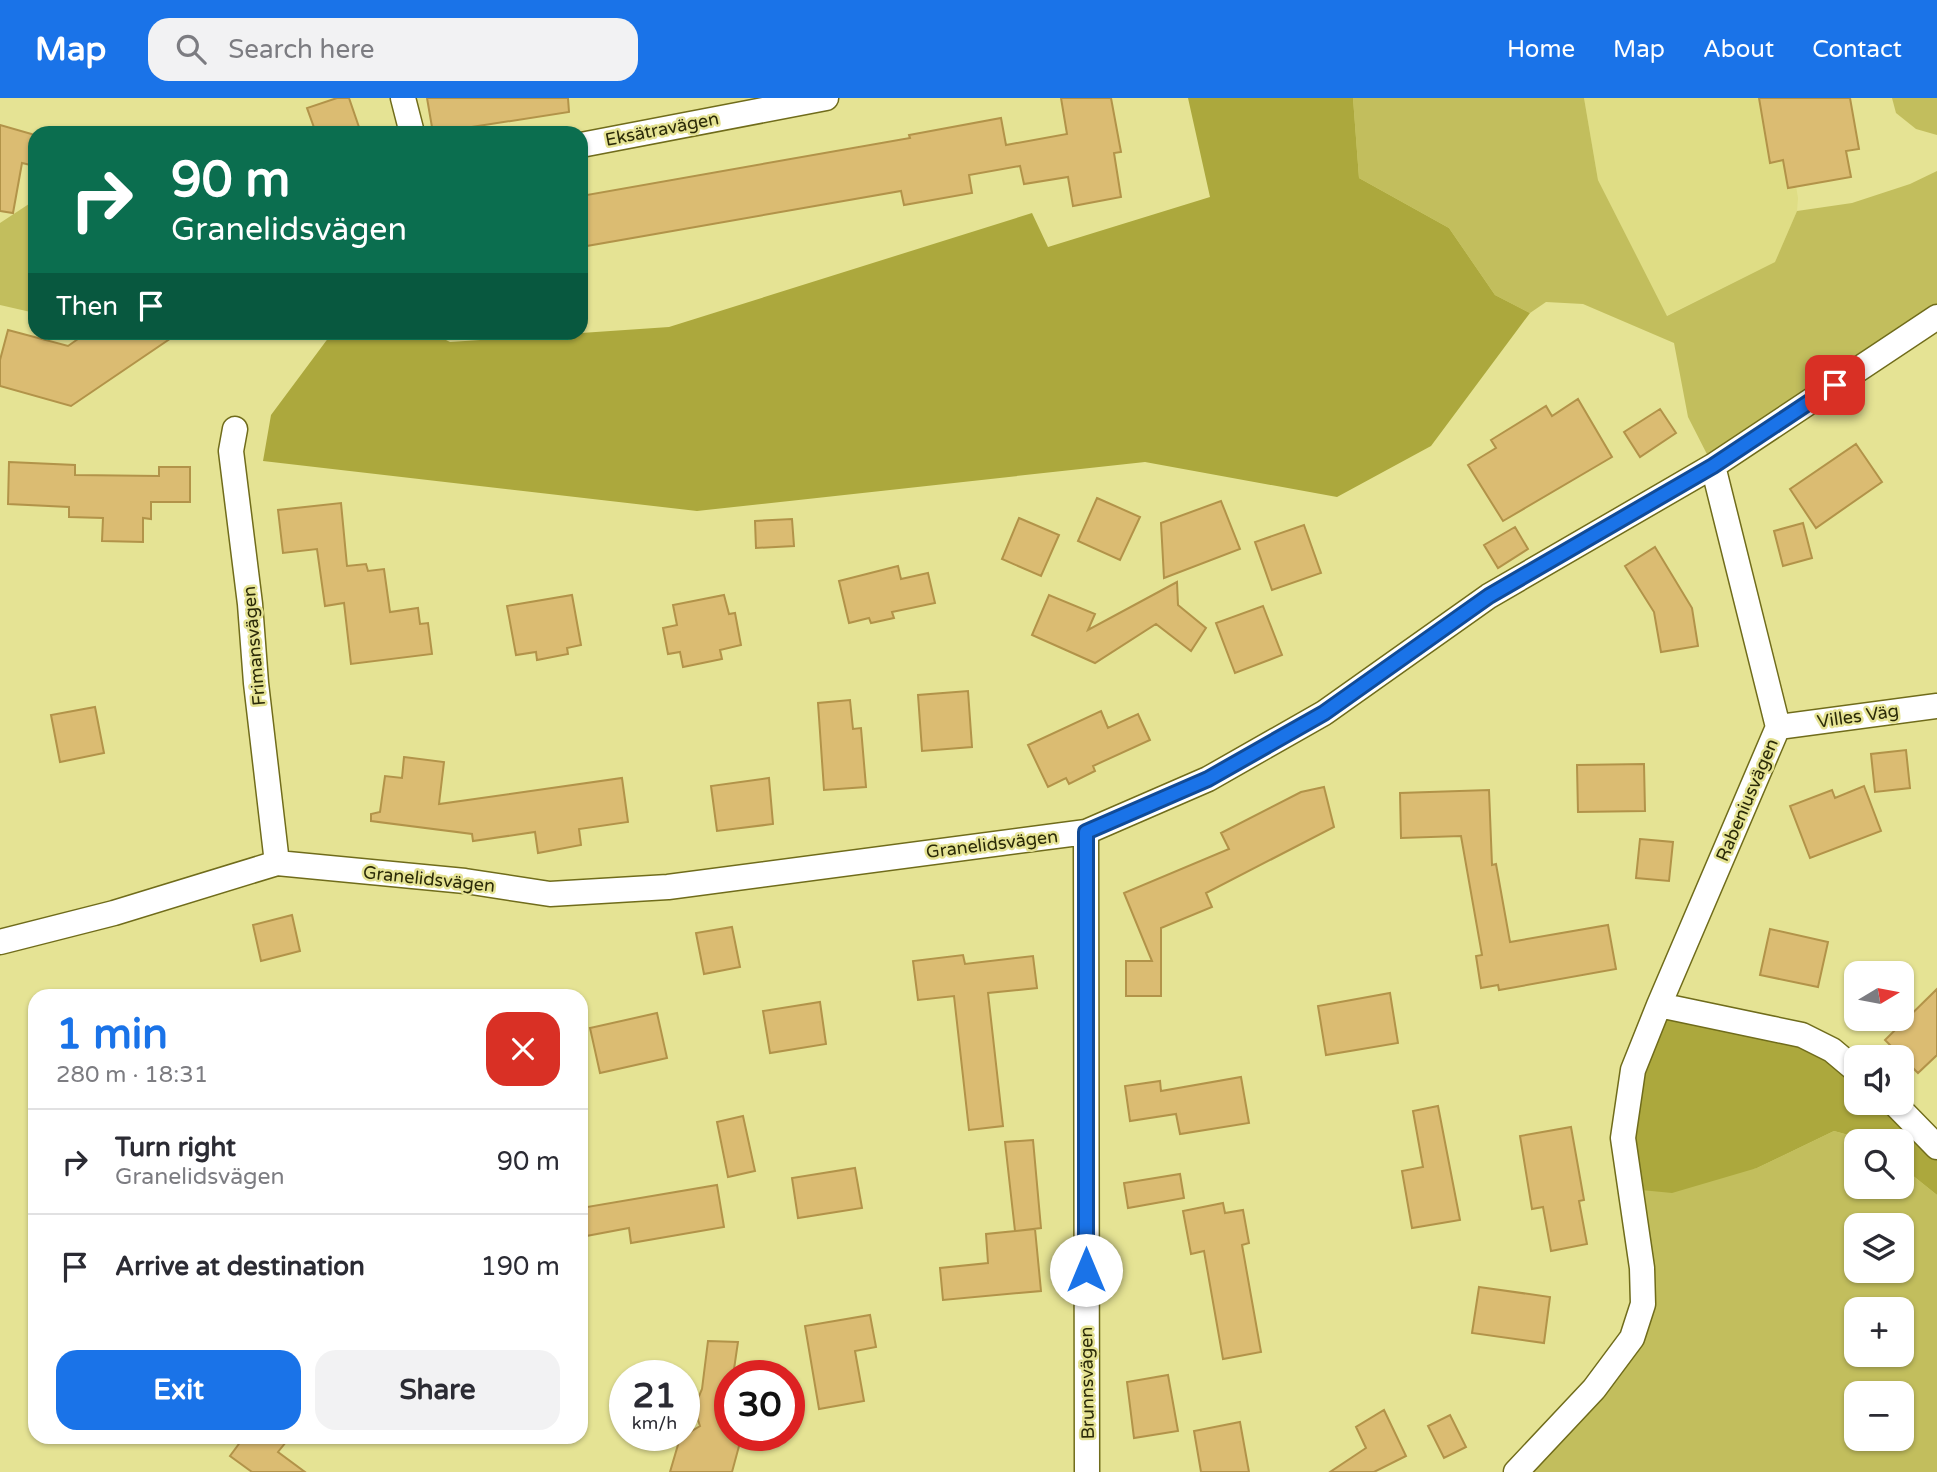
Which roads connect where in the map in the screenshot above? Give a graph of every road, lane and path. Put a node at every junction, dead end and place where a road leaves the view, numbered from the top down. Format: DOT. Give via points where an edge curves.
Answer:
graph roads {
  1 [pos="403,98"];
  2 [pos="826,98"];
  3 [pos="410,126"];
  4 [pos="588,144"];
  5 [pos="1937,317"];
  6 [pos="235,429"];
  7 [pos="1713,466"];
  8 [pos="1937,706"];
  9 [pos="1778,727"];
  10 [pos="1086,832"];
  11 [pos="277,863"];
  12 [pos="0,942"];
  13 [pos="1659,1005"];
  14 [pos="1844,1061"];
  15 [pos="1906,1115"];
  16 [pos="1937,1147"];
  17 [pos="1087,1472"];
  18 [pos="1516,1472"];
  1 -- 3 [label="street"];
  2 -- 4 [label="street, Eksätravägen"];
  5 -- 7 [label="street, Granelidsvägen"];
  6 -- 11 [label="street, Frimansvägen" via="231,451"];
  7 -- 9 [label="street, Rabeniusvägen"];
  7 -- 10 [label="street, Granelidsvägen" via="1489,596 1324,713 1208,779"];
  8 -- 9 [label="street, Villes Väg"];
  9 -- 13 [label="street, Rabeniusvägen"];
  10 -- 11 [label="street, Granelidsvägen" via="668,887 550,894"];
  10 -- 17 [label="street, Brunnsvägen"];
  11 -- 12 [label="street, Granelidsvägen"];
  13 -- 14 [label="street" via="1802,1035"];
  13 -- 18 [label="street, Rabeniusvägen" via="1633,1070 1623,1138 1643,1268 1643,1304 1632,1338"];
  15 -- 16 [label="street"];
}
